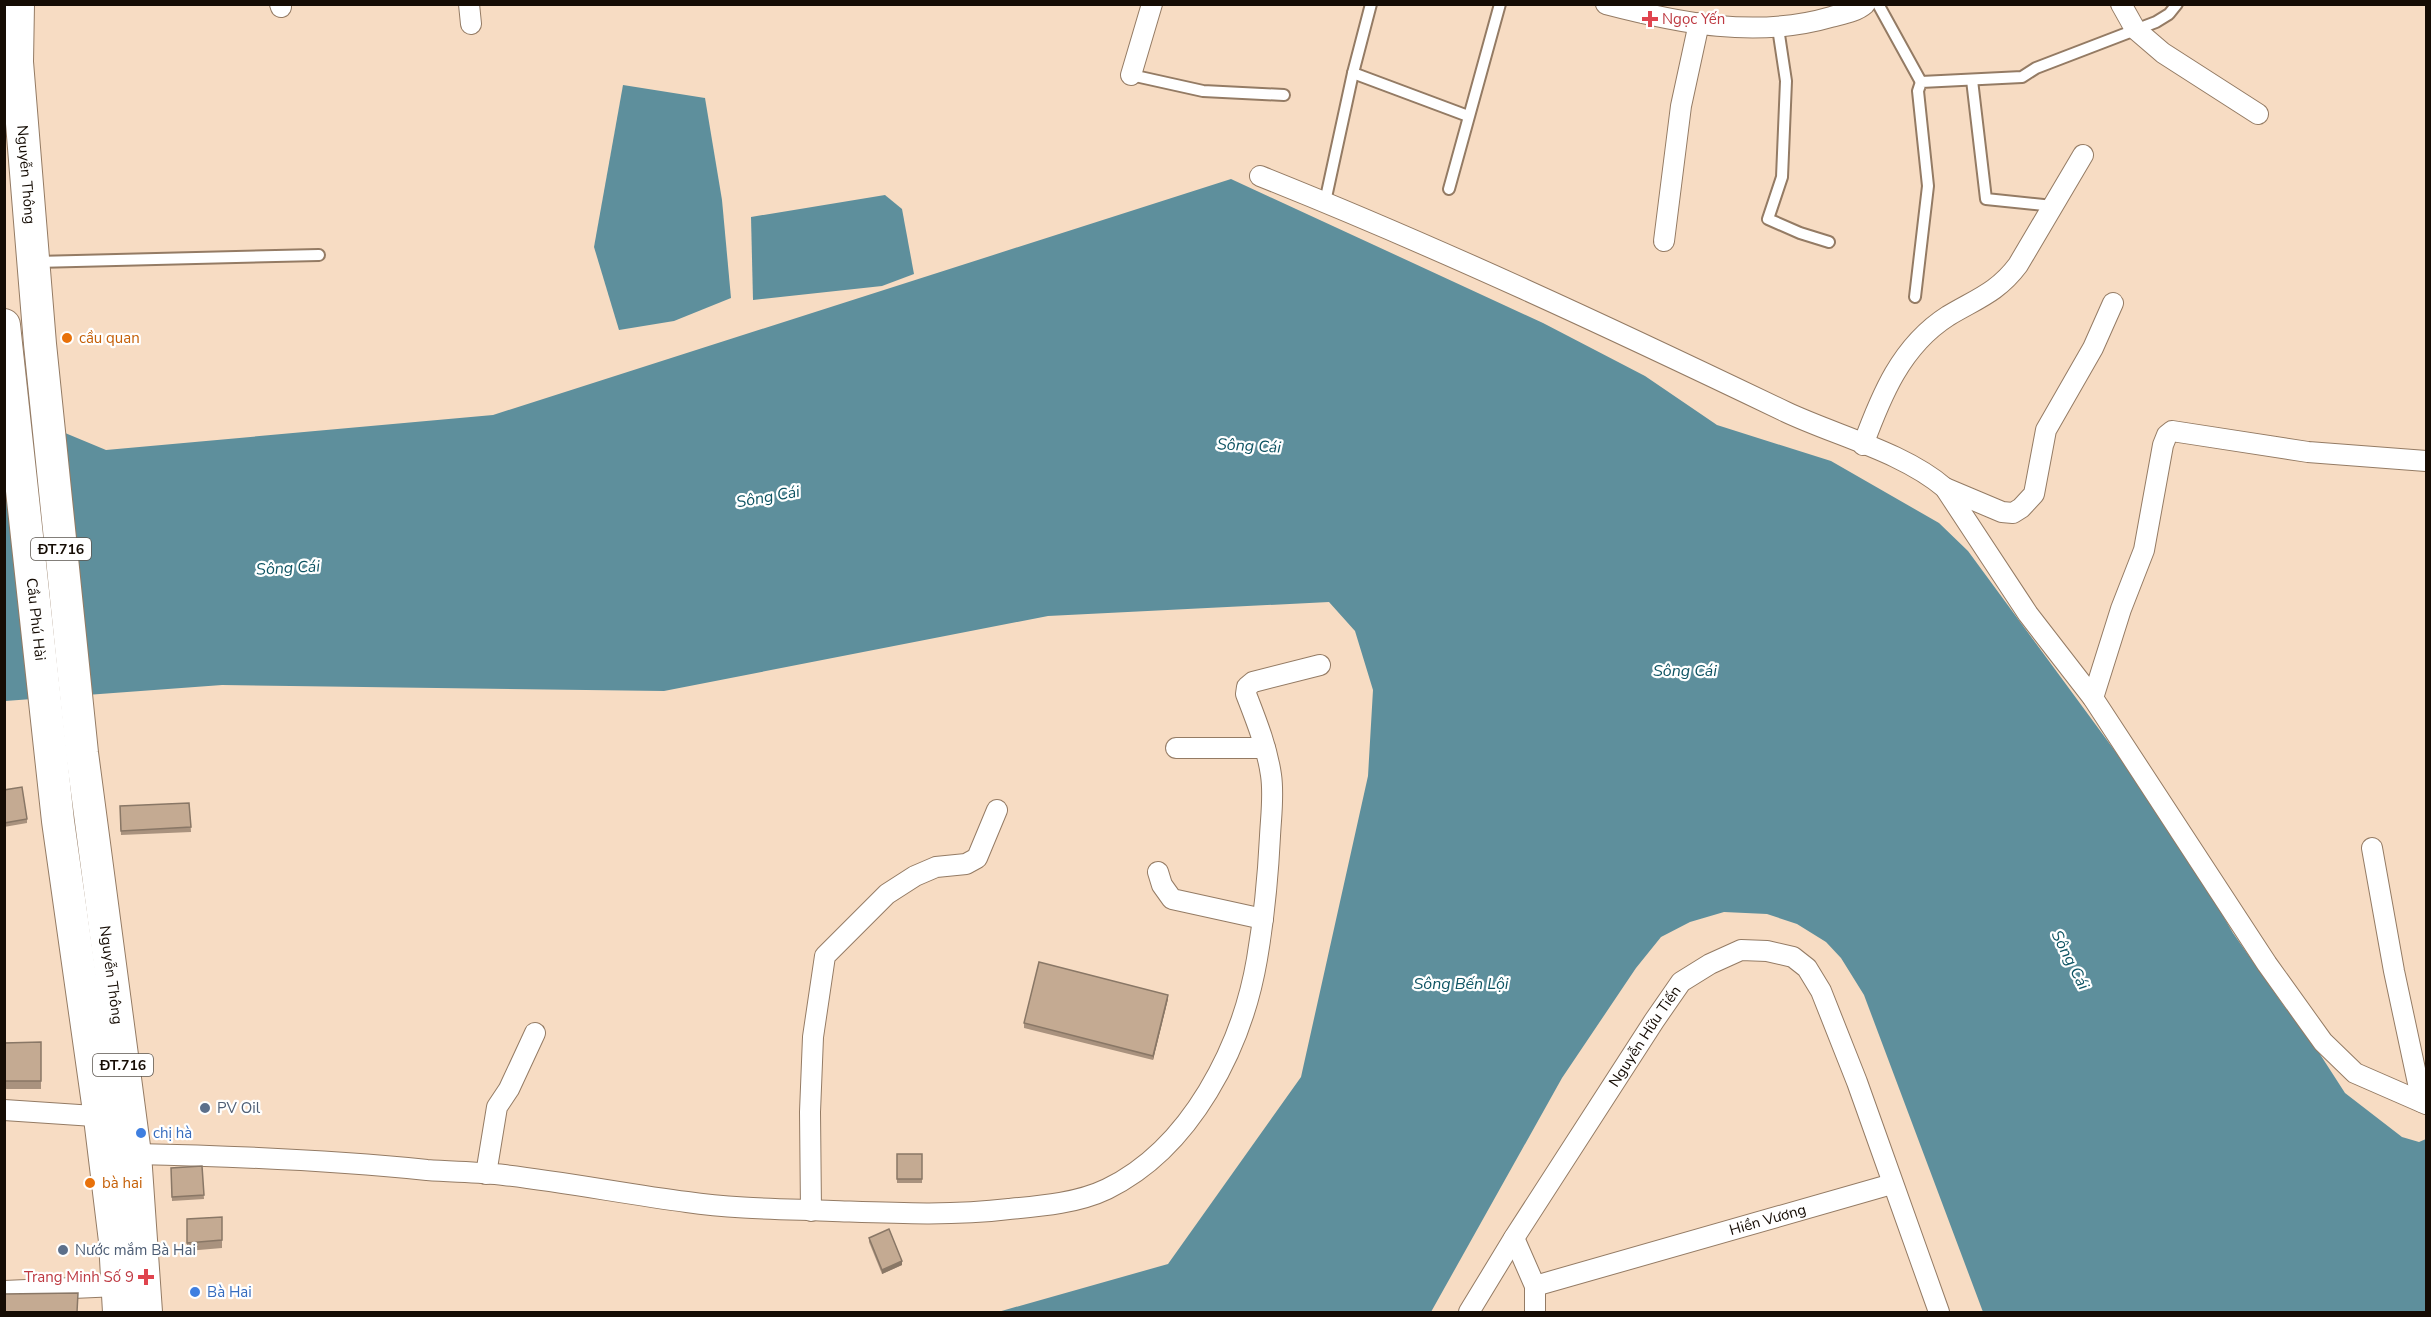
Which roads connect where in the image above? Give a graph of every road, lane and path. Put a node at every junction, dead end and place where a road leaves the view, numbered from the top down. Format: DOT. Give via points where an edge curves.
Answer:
graph roads {
  1 [pos="18,4"];
  2 [pos="1152,4"];
  3 [pos="1371,4"];
  4 [pos="1500,4"];
  5 [pos="1606,4"];
  6 [pos="1865,4"];
  7 [pos="1878,4"];
  8 [pos="2121,4"];
  9 [pos="2177,4"];
  10 [pos="1699,23"];
  11 [pos="1778,28"];
  12 [pos="2135,29"];
  13 [pos="11,63"];
  14 [pos="1353,73"];
  15 [pos="1131,75"];
  16 [pos="1972,80"];
  17 [pos="1921,82"];
  18 [pos="1284,95"];
  19 [pos="2258,114"];
  20 [pos="1468,116"];
  21 [pos="2084,155"];
  22 [pos="1260,176"];
  23 [pos="1449,189"];
  24 [pos="1325,202"];
  25 [pos="2053,206"];
  26 [pos="1664,241"];
  27 [pos="1829,242"];
  28 [pos="319,255"];
  29 [pos="33,262"];
  30 [pos="1915,297"];
  31 [pos="2113,303"];
  32 [pos="5,335"];
  33 [pos="1863,445"];
  34 [pos="2427,461"];
  35 [pos="1945,488"];
  36 [pos="1320,665"];
  37 [pos="2093,698"];
  38 [pos="1176,748"];
  39 [pos="1266,748"];
  40 [pos="997,810"];
  41 [pos="58,821"];
  42 [pos="2372,848"];
  43 [pos="1158,872"];
  44 [pos="1263,919"];
  45 [pos="535,1033"];
  46 [pos="2424,1103"];
  47 [pos="4,1110"];
  48 [pos="115,1117"];
  49 [pos="135,1154"];
  50 [pos="486,1174"];
  51 [pos="1892,1184"];
  52 [pos="811,1210"];
  53 [pos="1514,1238"];
  54 [pos="1535,1286"];
  55 [pos="4,1291"];
  56 [pos="118,1299"];
  57 [pos="146,1312"];
  58 [pos="1469,1312"];
  59 [pos="1535,1312"];
  60 [pos="1939,1312"];
  1 -- 13 [label="main road, Nguyễn Thông / ĐT.716"];
  2 -- 15 [label="street"];
  3 -- 14 [label="lane"];
  4 -- 20 [label="lane"];
  5 -- 10 [label="street"];
  6 -- 11 [label="street" via="1819,21"];
  7 -- 17 [label="lane"];
  8 -- 12 [label="street"];
  9 -- 12 [label="lane" via="2156,22"];
  10 -- 11 [label="street"];
  10 -- 26 [label="street" via="1682,106"];
  11 -- 27 [label="lane" via="1786,81 1782,177 1768,219"];
  12 -- 16 [label="lane" via="2022,77"];
  12 -- 19 [label="street" via="2163,53"];
  13 -- 29 [label="main road, Nguyễn Thông / ĐT.716"];
  14 -- 20 [label="lane"];
  14 -- 24 [label="lane"];
  15 -- 18 [label="lane" via="1203,91"];
  16 -- 17 [label="lane"];
  16 -- 25 [label="lane" via="1986,199"];
  17 -- 30 [label="lane" via="1918,91 1928,186"];
  20 -- 23 [label="lane"];
  21 -- 25 [label="street"];
  22 -- 24 [label="street"];
  24 -- 33 [label="street"];
  25 -- 33 [label="street" via="2006,282 1946,318 1901,363 1885,388"];
  28 -- 29 [label="lane"];
  29 -- 48 [label="main road, Nguyễn Thông / ĐT.716" via="91,818"];
  31 -- 35 [label="street" via="2093,348 2046,430 2034,494 2013,513"];
  32 -- 41 [label="main road, Cầu Phú Hài / ĐT.716"];
  33 -- 35 [label="street" via="1931,476"];
  34 -- 37 [label="street" via="2308,452 2172,431 2163,445 2144,550"];
  35 -- 37 [label="street" via="2028,614"];
  36 -- 39 [label="street" via="1253,682 1247,687 1246,694"];
  37 -- 46 [label="street" via="2261,955 2323,1042 2355,1073"];
  38 -- 39 [label="street"];
  39 -- 44 [label="street" via="1272,780"];
  40 -- 52 [label="street" via="977,858 966,864 936,867 887,894 825,956 813,1037"];
  41 -- 48 [label="main road, Nguyễn Thông / ĐT.716"];
  42 -- 46 [label="street" via="2394,971"];
  43 -- 44 [label="street" via="1172,899"];
  44 -- 52 [label="street" via="1251,990 1220,1071 1191,1119 1136,1171 1094,1194 1030,1207 923,1215"];
  45 -- 50 [label="street" via="497,1107"];
  47 -- 48 [label="street"];
  48 -- 49 [label="main road, Nguyễn Thông / ĐT.716"];
  48 -- 56 [label="main road, Nguyễn Thông / ĐT.716"];
  49 -- 50 [label="street" via="363,1163"];
  49 -- 57 [label="main road, Nguyễn Thông / ĐT.716"];
  50 -- 52 [label="street" via="691,1203"];
  51 -- 53 [label="street, Nguyễn Hữu Tiến" via="1857,1082 1821,991 1807,968 1793,957 1741,950 1682,982"];
  51 -- 54 [label="street, Hiền Vương"];
  51 -- 60 [label="street"];
  53 -- 54 [label="street"];
  53 -- 58 [label="street, Nguyễn Hữu Tiến"];
  54 -- 59 [label="street"];
  55 -- 56 [label="street"];
}
